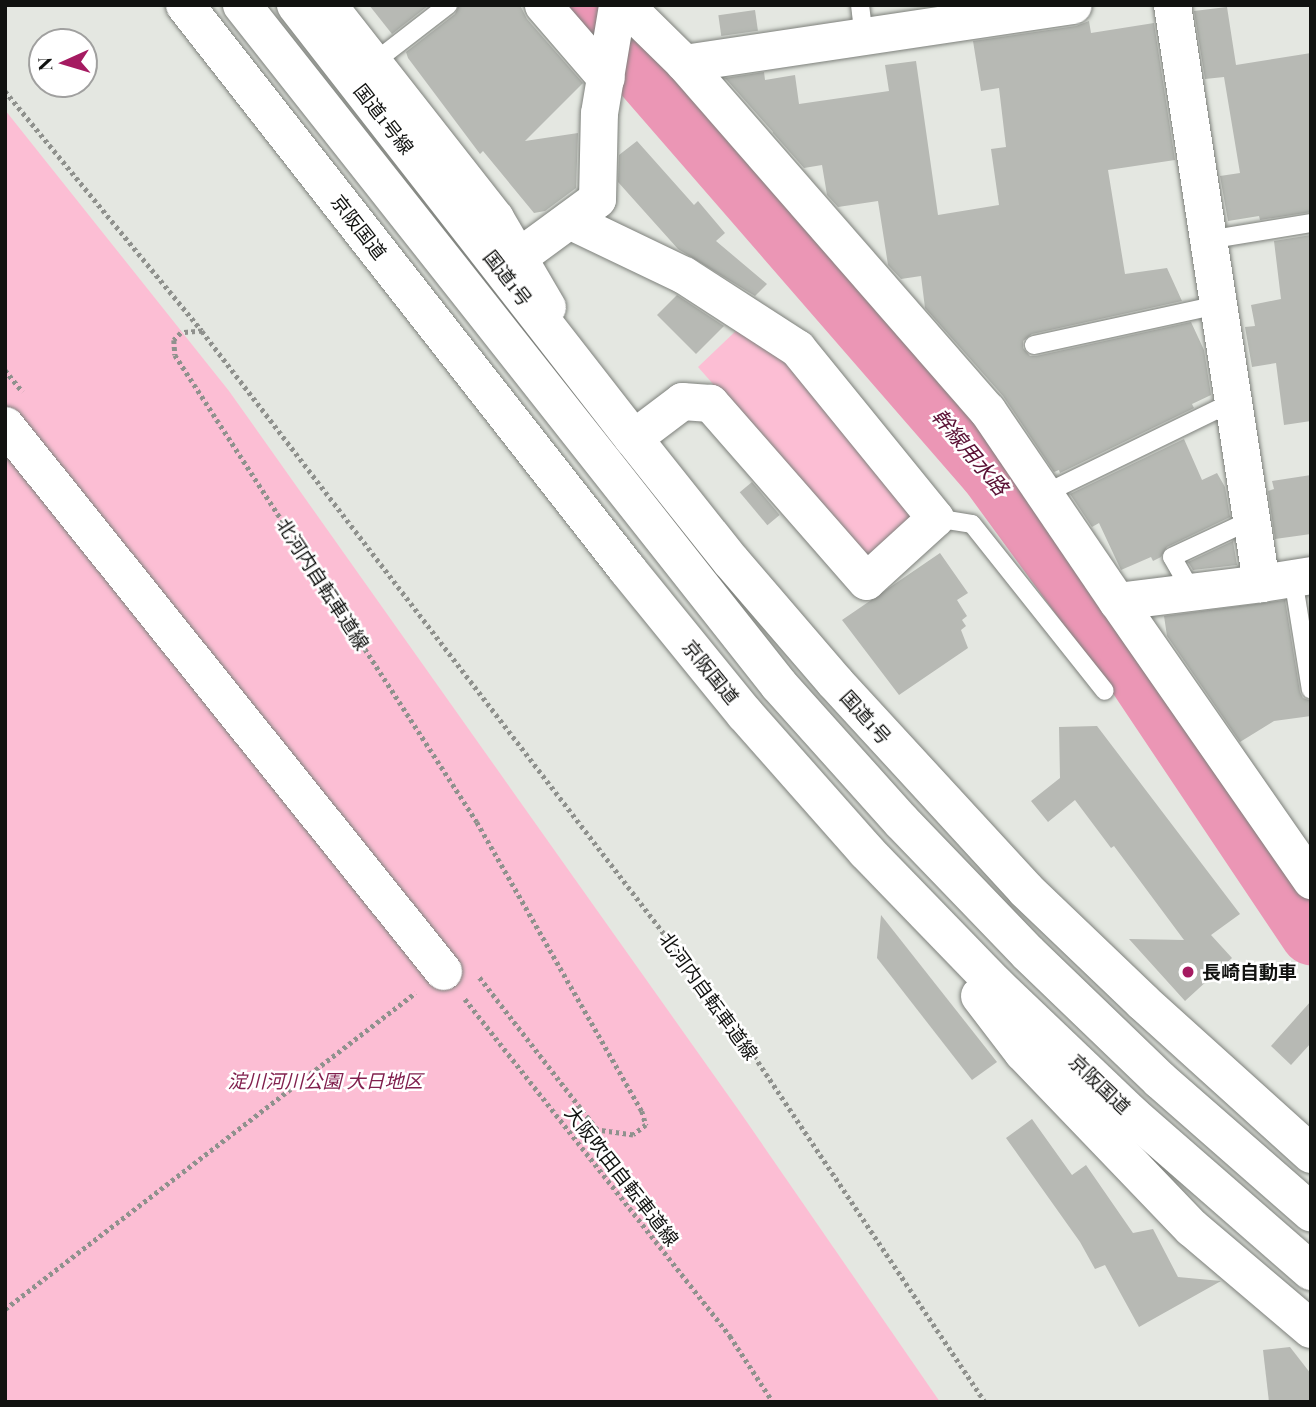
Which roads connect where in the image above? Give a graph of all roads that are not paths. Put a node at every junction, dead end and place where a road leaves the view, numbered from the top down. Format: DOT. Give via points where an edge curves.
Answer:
graph roads {
  1 [pos="185,5"];
  2 [pos="242,5"];
  3 [pos="296,5"];
  4 [pos="328,5"];
  5 [pos="448,5"];
  6 [pos="543,5"];
  7 [pos="1073,5"];
  8 [pos="1172,5"];
  9 [pos="620,6"];
  10 [pos="862,21"];
  11 [pos="684,63"];
  12 [pos="373,64"];
  13 [pos="607,74"];
  14 [pos="569,220"];
  15 [pos="1311,223"];
  16 [pos="473,233"];
  17 [pos="1208,240"];
  18 [pos="518,257"];
  19 [pos="1218,305"];
  20 [pos="1034,345"];
  21 [pos="595,390"];
  22 [pos="1233,402"];
  23 [pos="18,414"];
  24 [pos="633,438"];
  25 [pos="1044,494"];
  26 [pos="935,518"];
  27 [pos="1251,520"];
  28 [pos="1288,579"];
  29 [pos="1192,592"];
  30 [pos="1117,601"];
  31 [pos="1311,690"];
  32 [pos="1105,691"];
  33 [pos="866,851"];
  34 [pos="1311,880"];
  35 [pos="460,973"];
  36 [pos="1311,1154"];
  37 [pos="1311,1212"];
  38 [pos="1311,1271"];
  39 [pos="1311,1329"];
  1 -- 33 [label="highway, 京阪国道" via="627,569 745,714"];
  2 -- 37 [label="highway" via="788,695 1028,953 1160,1080"];
  3 -- 16 [label="highway, 国道1号線"];
  4 -- 12 [label="street"];
  5 -- 12 [label="lane"];
  6 -- 13 [label="street"];
  7 -- 10 [label="street"];
  8 -- 17 [label="street"];
  9 -- 11 [label="street"];
  9 -- 13 [label="street"];
  10 -- 11 [label="street"];
  11 -- 25 [label="street" via="987,410"];
  12 -- 18 [label="street" via="495,218"];
  13 -- 14 [label="street" via="599,113 597,199"];
  14 -- 18 [label="street"];
  14 -- 26 [label="street" via="684,275 797,348"];
  15 -- 17 [label="lane"];
  16 -- 21 [label="highway, 国道1号"];
  17 -- 19 [label="street"];
  18 -- 21 [label="street"];
  19 -- 20 [label="lane"];
  19 -- 22 [label="street"];
  21 -- 24 [label="highway, 国道1号"];
  22 -- 25 [label="lane"];
  22 -- 27 [label="street"];
  23 -- 35 [label="street"];
  24 -- 26 [label="street" via="682,401 710,403 866,581"];
  24 -- 36 [label="highway, 国道1号" via="835,682 1007,870 1143,1002"];
  25 -- 30 [label="street"];
  26 -- 32 [label="lane" via="972,524"];
  27 -- 28 [label="street"];
  27 -- 29 [label="lane" via="1172,556"];
  28 -- 29 [label="street"];
  28 -- 31 [label="lane"];
  29 -- 30 [label="street"];
  30 -- 34 [label="street"];
  33 -- 38 [label="highway, 京阪国道" via="996,985 1121,1104"];
  33 -- 39 [label="highway" via="1024,1052 1085,1119 1192,1228"];
}
